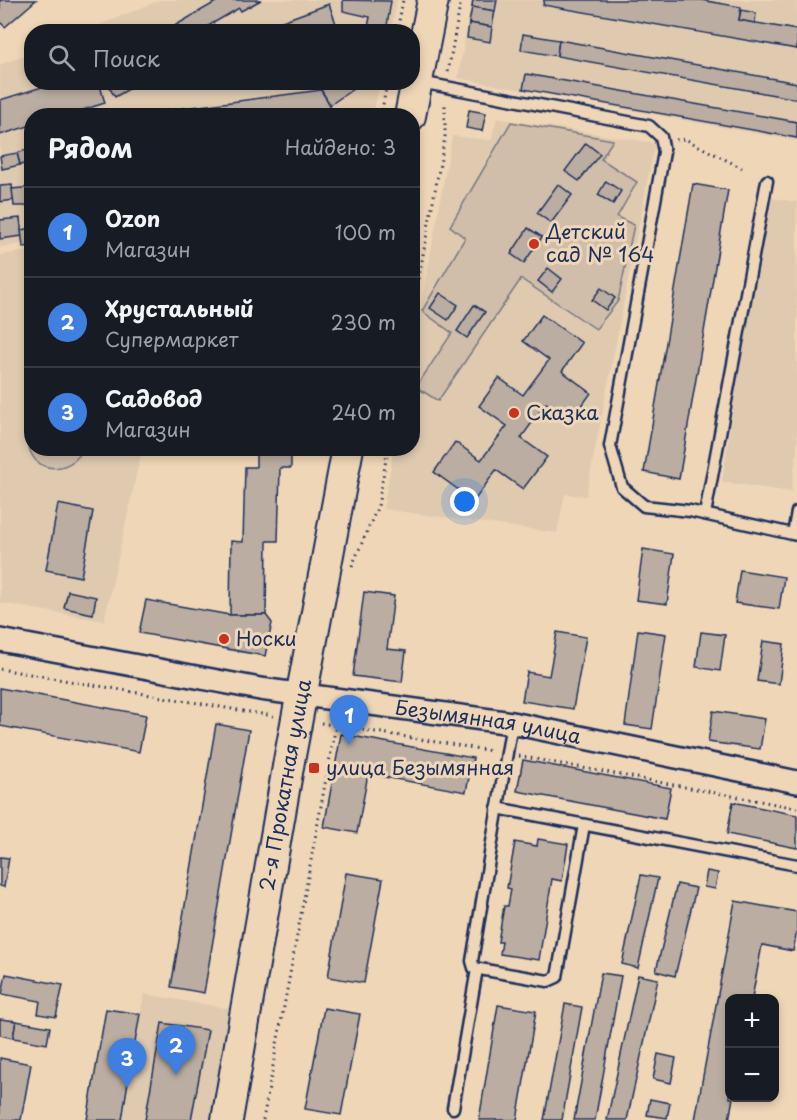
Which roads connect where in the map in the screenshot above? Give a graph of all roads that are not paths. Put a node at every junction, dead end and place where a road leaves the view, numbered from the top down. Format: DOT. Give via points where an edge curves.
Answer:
graph roads {
  1 [pos="433,0"];
  2 [pos="431,85"];
  3 [pos="415,108"];
  4 [pos="767,181"];
  5 [pos="347,456"];
  6 [pos="797,512"];
  7 [pos="705,514"];
  8 [pos="795,535"];
  9 [pos="0,640"];
  10 [pos="300,707"];
  11 [pos="512,723"];
  12 [pos="797,782"];
  13 [pos="497,808"];
  14 [pos="584,825"];
  15 [pos="797,865"];
  16 [pos="477,969"];
  17 [pos="453,1108"];
  18 [pos="227,1120"];
  1 -- 2 [label="street"];
  2 -- 3 [label="street"];
  2 -- 7 [label="lane" via="649,126 661,137 664,152 610,446 622,487 644,506"];
  4 -- 7 [label="lane"];
  5 -- 10 [label="street, 2-я Прокатная улица"];
  6 -- 8 [label="lane"];
  7 -- 8 [label="lane"];
  9 -- 10 [label="street, Безымянная улица" via="260,689"];
  10 -- 11 [label="street, Безымянная улица" via="331,698"];
  10 -- 18 [label="street, 2-я Прокатная улица"];
  11 -- 12 [label="street, Безымянная улица"];
  11 -- 13 [label="lane"];
  13 -- 14 [label="lane"];
  13 -- 16 [label="lane" via="471,965"];
  14 -- 15 [label="lane"];
  14 -- 16 [label="lane" via="557,978 549,981"];
  16 -- 17 [label="lane"];
}
